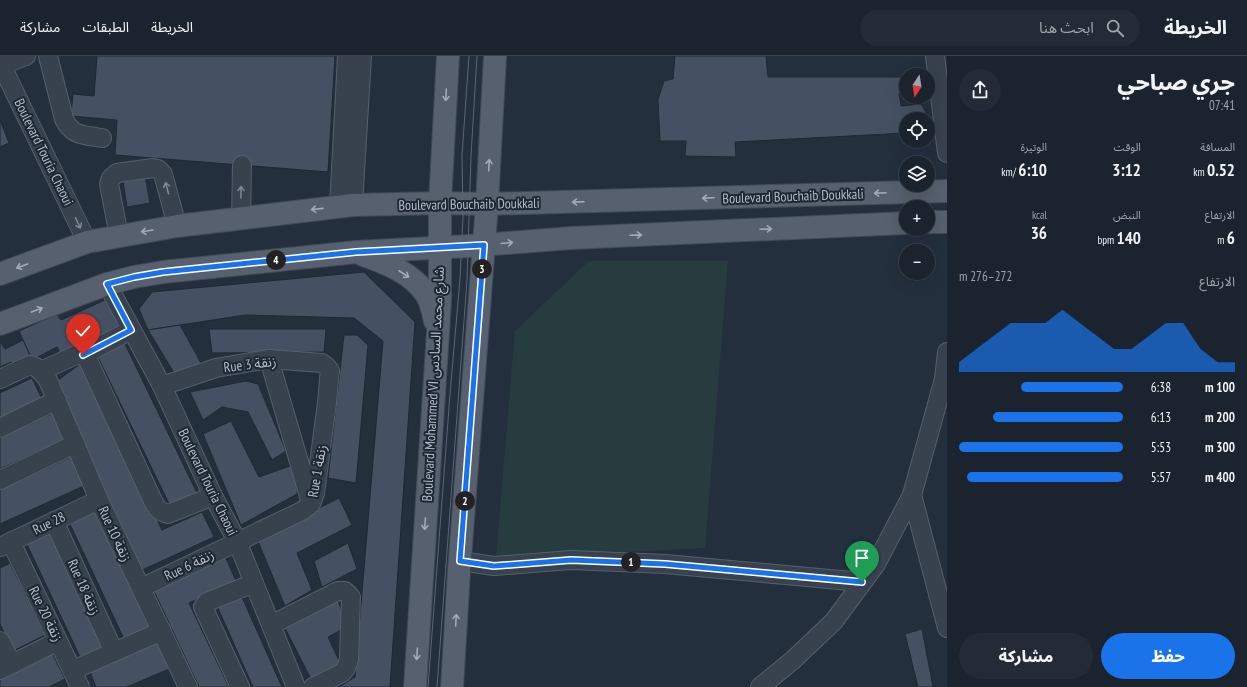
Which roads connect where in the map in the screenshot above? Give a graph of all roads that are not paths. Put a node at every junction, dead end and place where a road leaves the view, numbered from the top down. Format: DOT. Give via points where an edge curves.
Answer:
graph roads {
  1 [pos="26,56"];
  2 [pos="48,56"];
  3 [pos="347,56"];
  4 [pos="362,56"];
  5 [pos="448,56"];
  6 [pos="495,56"];
  7 [pos="935,56"];
  8 [pos="1,63"];
  9 [pos="944,104"];
  10 [pos="102,138"];
  11 [pos="947,152"];
  12 [pos="242,165"];
  13 [pos="947,191"];
  14 [pos="440,203"];
  15 [pos="487,204"];
  16 [pos="346,206"];
  17 [pos="241,219"];
  18 [pos="935,222"];
  19 [pos="947,222"];
  20 [pos="899,223"];
  21 [pos="178,226"];
  22 [pos="119,236"];
  23 [pos="87,242"];
  24 [pos="484,245"];
  25 [pos="440,248"];
  26 [pos="356,252"];
  27 [pos="0,274"];
  28 [pos="107,284"];
  29 [pos="0,324"];
  30 [pos="131,330"];
  31 [pos="438,332"];
  32 [pos="947,352"];
  33 [pos="83,355"];
  34 [pos="269,359"];
  35 [pos="44,374"];
  36 [pos="0,378"];
  37 [pos="329,380"];
  38 [pos="162,386"];
  39 [pos="56,400"];
  40 [pos="0,428"];
  41 [pos="75,444"];
  42 [pos="0,480"];
  43 [pos="912,495"];
  44 [pos="213,496"];
  45 [pos="99,500"];
  46 [pos="311,504"];
  47 [pos="54,521"];
  48 [pos="237,541"];
  49 [pos="5,545"];
  50 [pos="460,561"];
  51 [pos="254,582"];
  52 [pos="862,582"];
  53 [pos="141,588"];
  54 [pos="271,625"];
  55 [pos="947,628"];
  56 [pos="162,632"];
  57 [pos="0,641"];
  58 [pos="58,641"];
  59 [pos="114,652"];
  60 [pos="6,667"];
  61 [pos="75,682"];
  62 [pos="183,685"];
  63 [pos="240,687"];
  64 [pos="296,687"];
  65 [pos="313,687"];
  66 [pos="415,687"];
  67 [pos="452,687"];
  68 [pos="760,687"];
  1 -- 8 [label="street"];
  2 -- 10 [label="street" via="66,124 76,133"];
  3 -- 16 [label="street"];
  4 -- 16 [label="street"];
  5 -- 14 [label="main road, Boulevard Mohammed VI شارع محمد السادس, one-way"];
  15 -- 6 [label="main road, one-way"];
  7 -- 9 [label="street"];
  8 -- 23 [label="street, Boulevard Touria Chaoui, one-way"];
  9 -- 11 [label="street"];
  17 -- 12 [label="street, one-way"];
  13 -- 15 [label="main road, Boulevard Bouchaib Doukkali, one-way"];
  14 -- 15 [label="main road, Boulevard Bouchaib Doukkali"];
  14 -- 16 [label="main road, Boulevard Bouchaib Doukkali"];
  14 -- 25 [label="main road, Boulevard Mohammed VI شارع محمد السادس"];
  15 -- 24 [label="main road"];
  16 -- 17 [label="main road, Boulevard Bouchaib Doukkali, one-way"];
  17 -- 21 [label="main road, Boulevard Bouchaib Doukkali"];
  18 -- 19 [label="main road"];
  24 -- 20 [label="main road, one-way" via="571,238"];
  21 -- 22 [label="main road, Boulevard Bouchaib Doukkali, one-way"];
  21 -- 22 [label="street, one-way" via="161,172 153,168 117,173 109,184"];
  22 -- 23 [label="main road, Boulevard Bouchaib Doukkali"];
  23 -- 27 [label="main road, Boulevard Bouchaib Doukkali, one-way"];
  24 -- 25 [label="main road"];
  24 -- 50 [label="main road"];
  25 -- 26 [label="main road"];
  25 -- 31 [label="main road, Boulevard Mohammed VI شارع محمد السادس"];
  26 -- 28 [label="main road" via="163,272"];
  26 -- 31 [label="main road, one-way" via="391,266 419,285 431,304"];
  29 -- 28 [label="main road, one-way"];
  28 -- 30 [label="street, Boulevard Touria Chaoui"];
  30 -- 33 [label="street"];
  30 -- 38 [label="street, Boulevard Touria Chaoui"];
  31 -- 66 [label="main road, Boulevard Mohammed VI شارع محمد السادس, one-way"];
  32 -- 43 [label="street" via="944,379"];
  33 -- 35 [label="street" via="76,355"];
  33 -- 44 [label="street" via="87,358 157,509 168,514"];
  34 -- 37 [label="street, Rue 3 زنقة" via="322,363 330,371"];
  34 -- 38 [label="street, Rue 3 زنقة" via="216,368"];
  34 -- 46 [label="street"];
  35 -- 36 [label="street" via="36,367 30,366"];
  35 -- 39 [label="street, Rue 10 زنقة"];
  37 -- 46 [label="street, Rue 1 زنقة" via="315,493"];
  38 -- 44 [label="street, Boulevard Touria Chaoui"];
  39 -- 40 [label="street"];
  39 -- 41 [label="street, Rue 10 زنقة"];
  41 -- 42 [label="street"];
  41 -- 45 [label="street, Rue 10 زنقة"];
  43 -- 52 [label="street" via="876,564"];
  43 -- 55 [label="street"];
  44 -- 48 [label="street, Boulevard Touria Chaoui"];
  45 -- 47 [label="street, Rue 28"];
  45 -- 53 [label="street, Rue 10 زنقة"];
  46 -- 48 [label="street, Rue 1 زنقة" via="302,511"];
  47 -- 49 [label="street, Rue 28"];
  47 -- 59 [label="street, Rue 18 زنقة"];
  48 -- 51 [label="street, Boulevard Touria Chaoui"];
  48 -- 53 [label="street, Rue 6 زنقة"];
  49 -- 58 [label="street, Rue 20 زنقة"];
  50 -- 52 [label="street" via="494,566 571,560 665,564"];
  67 -- 50 [label="main road, one-way"];
  51 -- 54 [label="street, Boulevard Touria Chaoui"];
  51 -- 63 [label="street" via="203,606"];
  52 -- 68 [label="street" via="834,621"];
  53 -- 56 [label="street, Rue 10 زنقة"];
  54 -- 64 [label="street, Boulevard Touria Chaoui"];
  54 -- 65 [label="street" via="338,591 345,591 351,597 349,659 346,668 342,673"];
  56 -- 59 [label="street"];
  56 -- 62 [label="street, Rue 10 زنقة"];
  57 -- 60 [label="street"];
  58 -- 60 [label="street"];
  58 -- 61 [label="street, Rue 20 زنقة"];
  59 -- 61 [label="street"];
}
